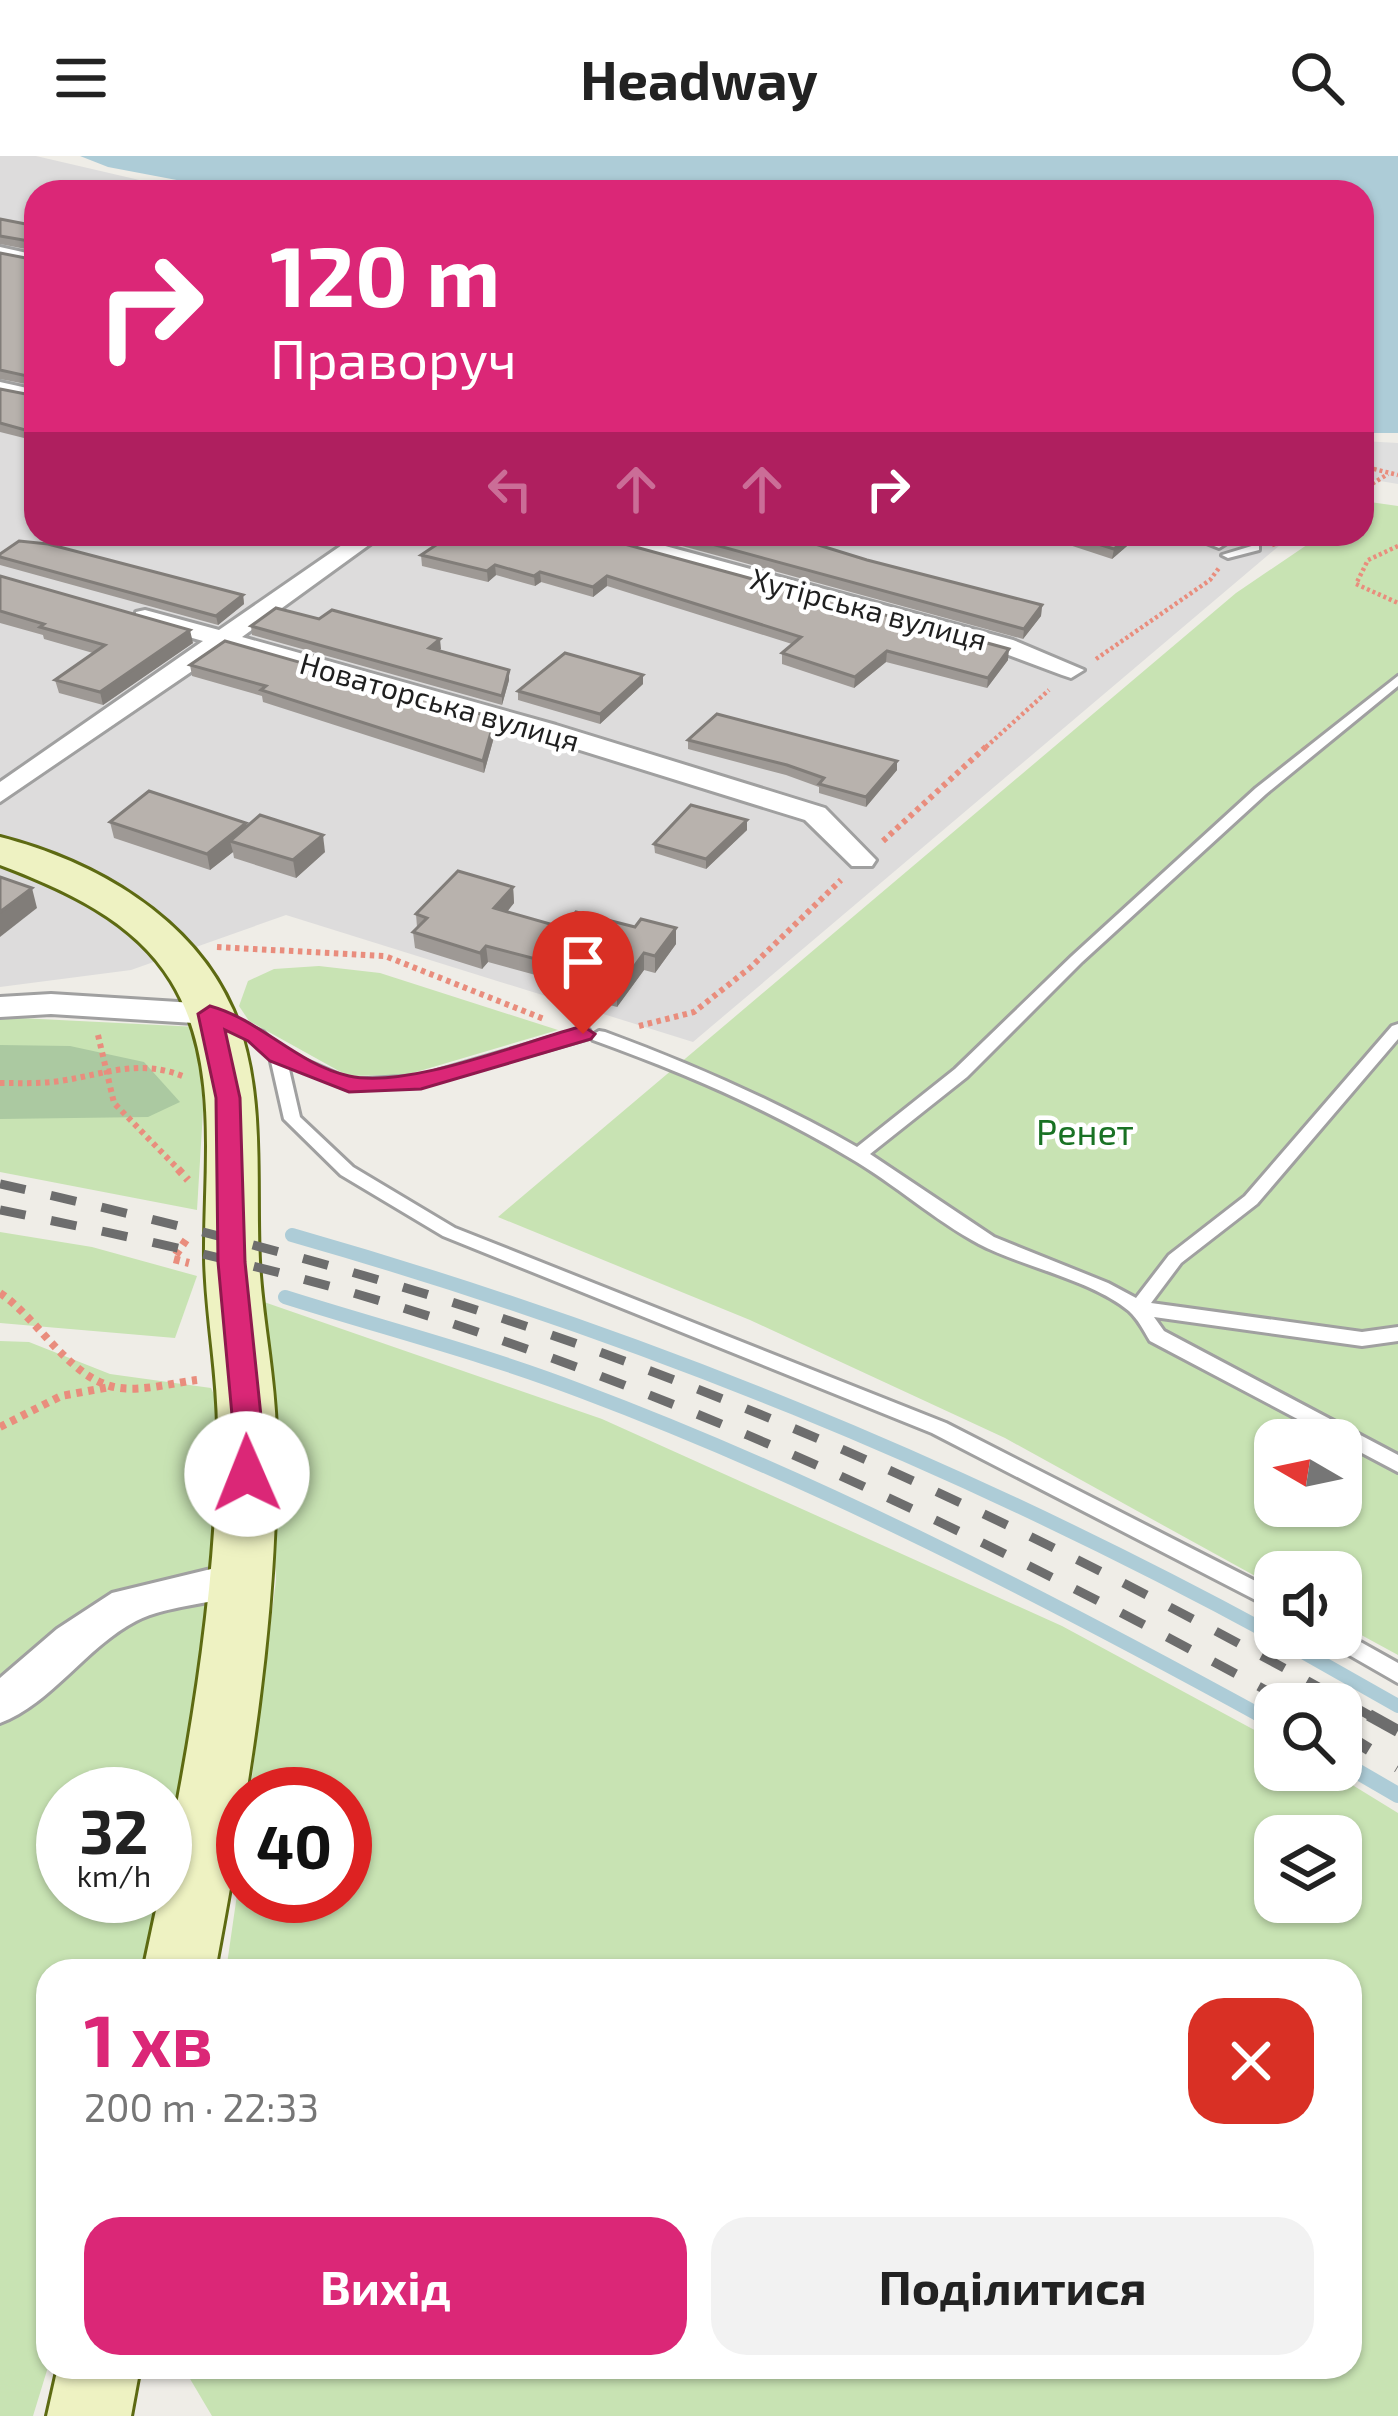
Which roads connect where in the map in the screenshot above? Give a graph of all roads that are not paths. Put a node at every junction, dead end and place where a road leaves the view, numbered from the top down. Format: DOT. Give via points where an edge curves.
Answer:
graph roads {
  1 [pos="356,546"];
  2 [pos="639,546"];
  3 [pos="1220,546"];
  4 [pos="1224,548"];
  5 [pos="1255,548"];
  6 [pos="110,608"];
  7 [pos="221,639"];
  8 [pos="1071,670"];
  9 [pos="1398,680"];
  10 [pos="0,794"];
  11 [pos="0,850"];
  12 [pos="862,860"];
  13 [pos="0,1006"];
  14 [pos="210,1014"];
  15 [pos="1398,1029"];
  16 [pos="278,1055"];
  17 [pos="857,1154"];
  18 [pos="1138,1308"];
  19 [pos="1396,1336"];
  20 [pos="1398,1464"];
  21 [pos="240,1579"];
  22 [pos="1254,1590"];
  23 [pos="1362,1653"];
  24 [pos="1398,1674"];
  25 [pos="0,1704"];
  26 [pos="181,1959"];
  27 [pos="97,2379"];
  28 [pos="89,2416"];
  1 -- 7 [label="street"];
  2 -- 8 [label="street, Хутірська вулиця"];
  3 -- 4 [label="street"];
  4 -- 5 [label="lane"];
  6 -- 7 [label="street, Новаторська вулиця"];
  7 -- 10 [label="street"];
  7 -- 12 [label="street, Новаторська вулиця" via="815,814"];
  9 -- 17 [label="lane" via="1262,791 961,1073"];
  11 -- 14 [label="street" via="82,880 147,922 194,980"];
  13 -- 14 [label="street"];
  14 -- 16 [label="lane"];
  14 -- 21 [label="street" via="228,1098 247,1426"];
  15 -- 18 [label="lane" via="1250,1200 1175,1259"];
  16 -- 17 [label="lane" via="349,1084 421,1081 591,1035 683,1065"];
  16 -- 22 [label="lane" via="292,1119 347,1171 449,1232 939,1428"];
  17 -- 18 [label="lane" via="987,1240"];
  18 -- 19 [label="lane" via="1362,1339"];
  18 -- 20 [label="lane" via="1157,1336"];
  21 -- 25 [label="street" via="127,1605"];
  21 -- 26 [label="street" via="208,1829"];
  23 -- 24 [label="lane"];
  27 -- 28 [label="street"];
}
